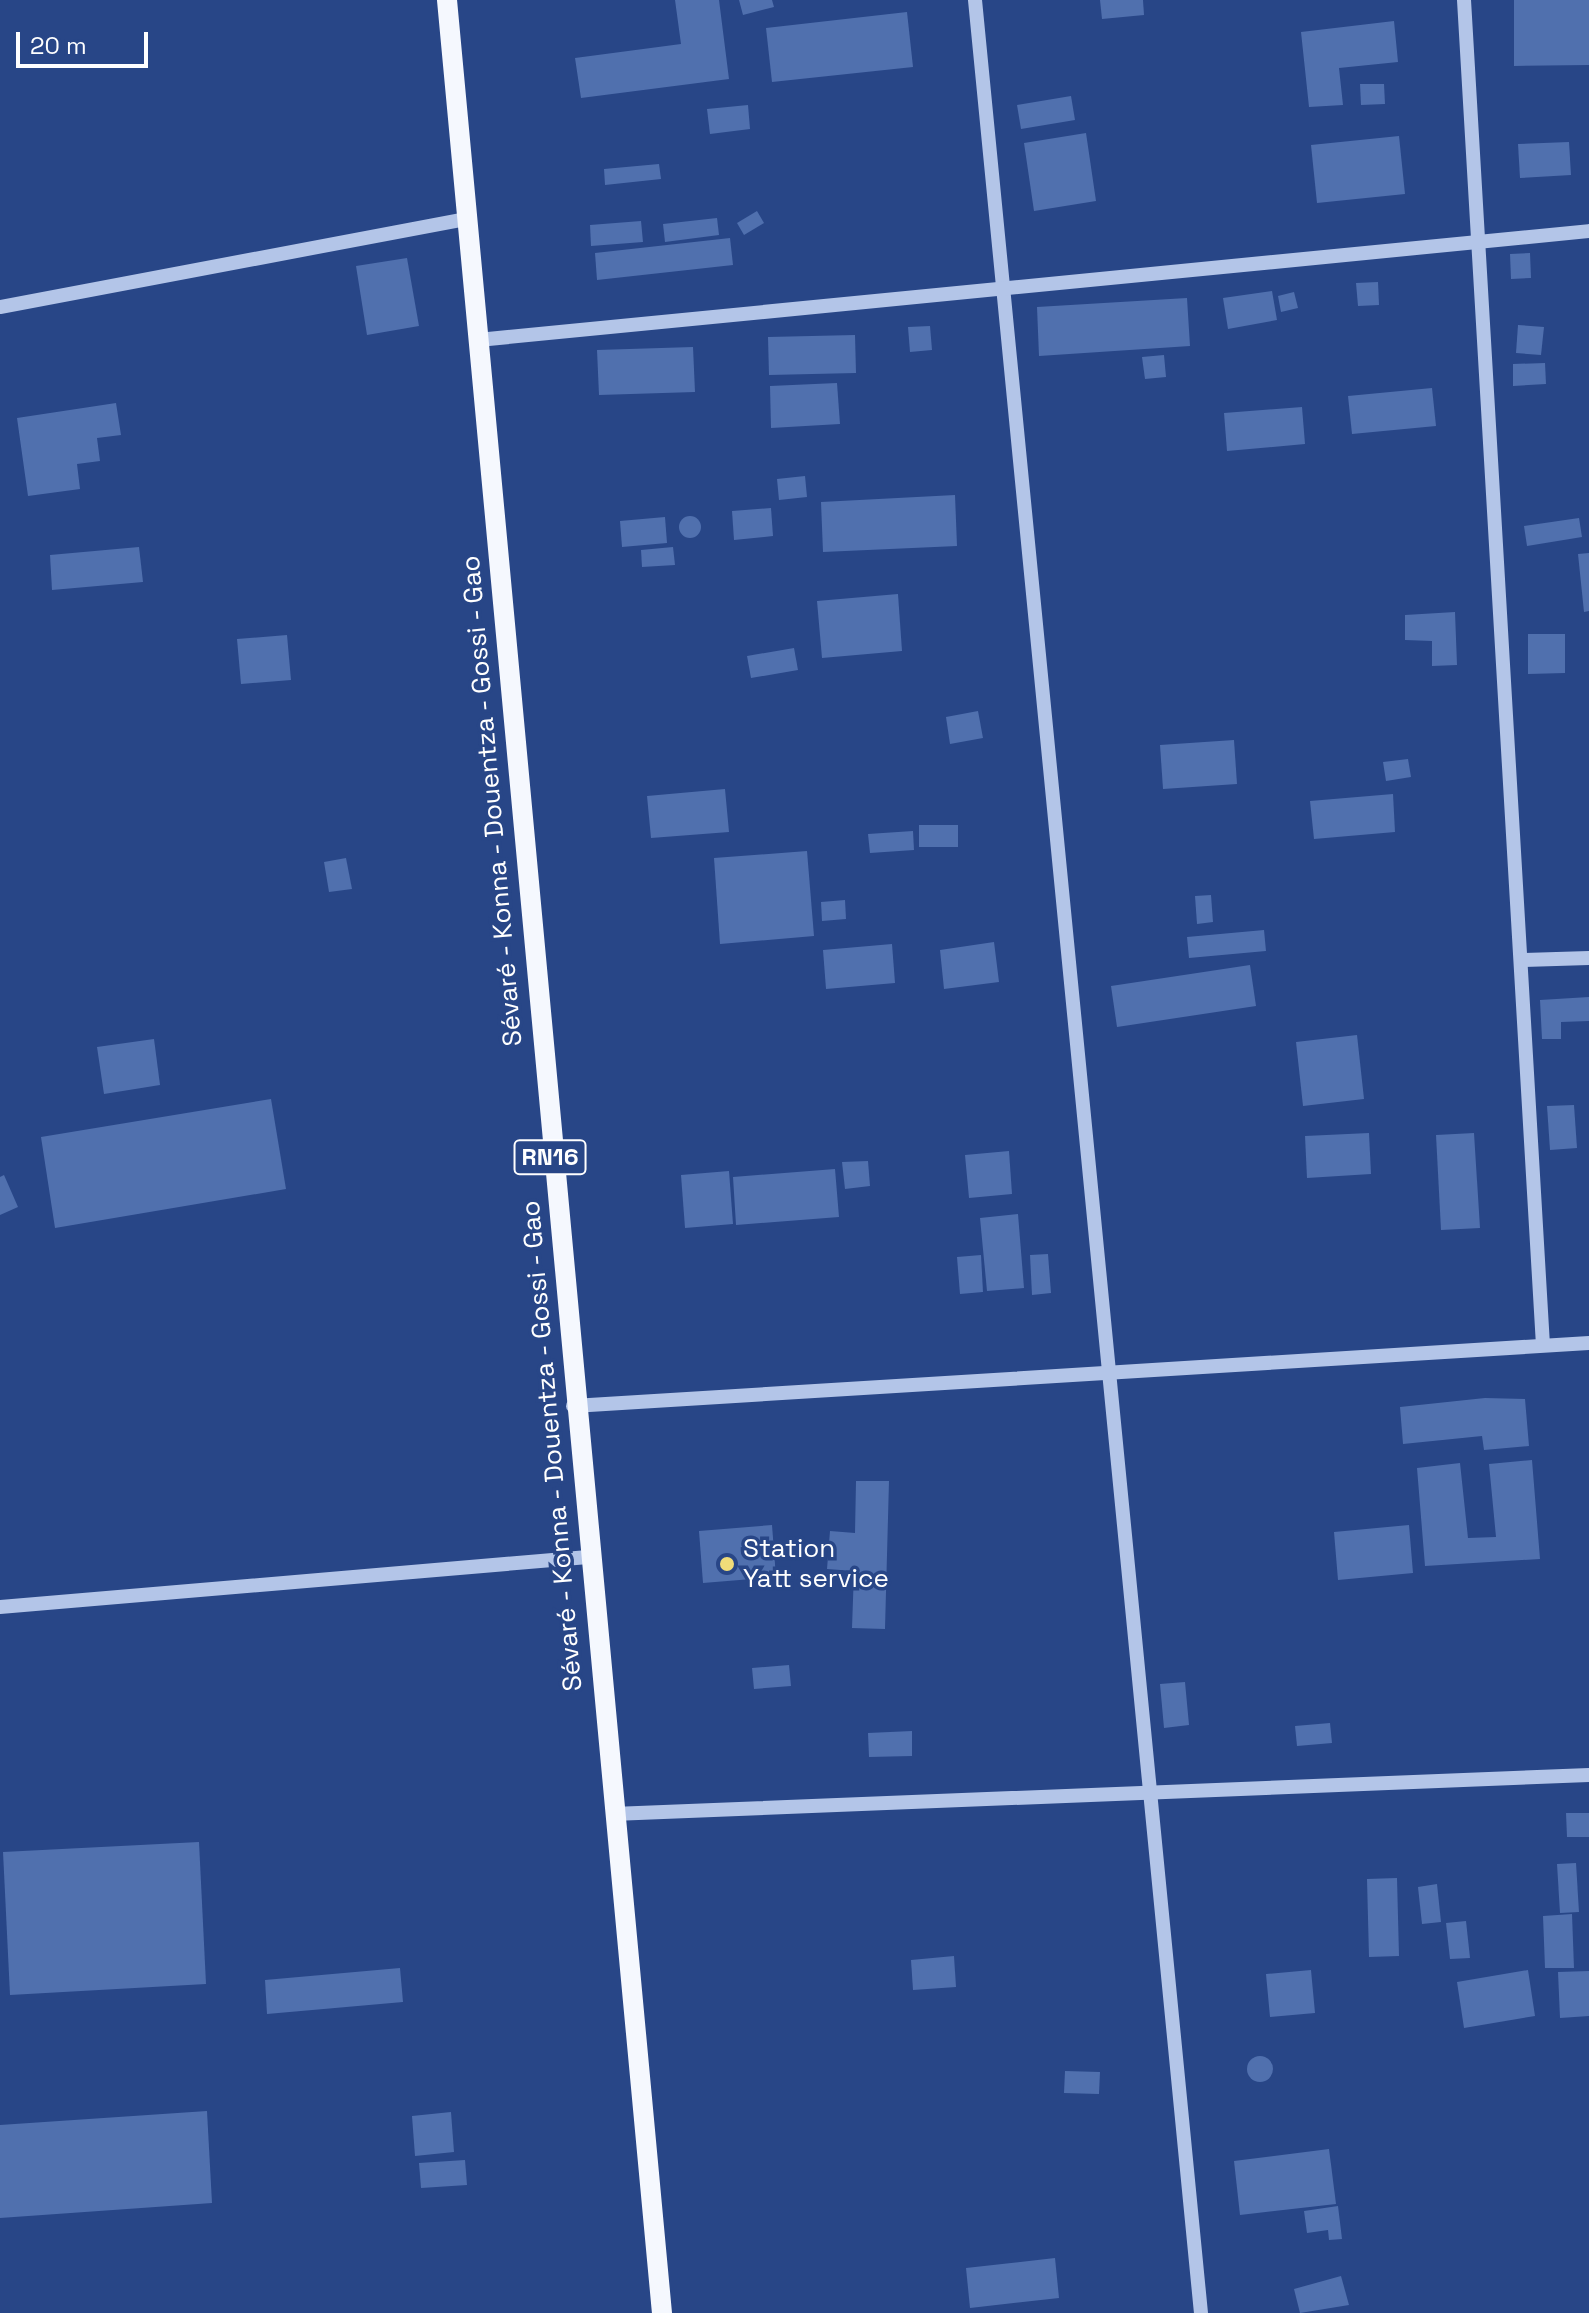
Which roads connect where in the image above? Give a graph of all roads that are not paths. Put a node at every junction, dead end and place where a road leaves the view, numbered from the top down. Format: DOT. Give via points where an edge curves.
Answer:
graph roads {
  1 [pos="447,0"];
  2 [pos="975,0"];
  3 [pos="1464,0"];
  4 [pos="467,219"];
  5 [pos="1589,231"];
  6 [pos="1479,237"];
  7 [pos="1004,291"];
  8 [pos="0,307"];
  9 [pos="478,340"];
  10 [pos="1589,958"];
  11 [pos="1521,960"];
  12 [pos="1589,1343"];
  13 [pos="1543,1345"];
  14 [pos="1109,1373"];
  15 [pos="573,1406"];
  16 [pos="588,1557"];
  17 [pos="0,1607"];
  18 [pos="1589,1775"];
  19 [pos="1150,1797"];
  20 [pos="613,1814"];
  21 [pos="662,2313"];
  22 [pos="1201,2313"];
  1 -- 4 [label="main road, Sévaré - Konna - Douentza - Gossi - Gao / RN16"];
  2 -- 7 [label="street"];
  3 -- 6 [label="street"];
  4 -- 8 [label="street"];
  4 -- 9 [label="main road, Sévaré - Konna - Douentza - Gossi - Gao / RN16"];
  5 -- 6 [label="street"];
  6 -- 7 [label="street"];
  6 -- 11 [label="street"];
  7 -- 9 [label="street"];
  7 -- 14 [label="street"];
  9 -- 15 [label="main road, Sévaré - Konna - Douentza - Gossi - Gao / RN16"];
  10 -- 11 [label="street"];
  11 -- 13 [label="street"];
  12 -- 13 [label="street"];
  13 -- 14 [label="street"];
  14 -- 15 [label="street"];
  14 -- 19 [label="street"];
  15 -- 16 [label="main road, Sévaré - Konna - Douentza - Gossi - Gao / RN16"];
  16 -- 17 [label="street"];
  16 -- 20 [label="main road, Sévaré - Konna - Douentza - Gossi - Gao / RN16"];
  18 -- 19 [label="street"];
  19 -- 20 [label="street"];
  19 -- 22 [label="street"];
  20 -- 21 [label="main road, Sévaré - Konna - Douentza - Gossi - Gao / RN16"];
}
